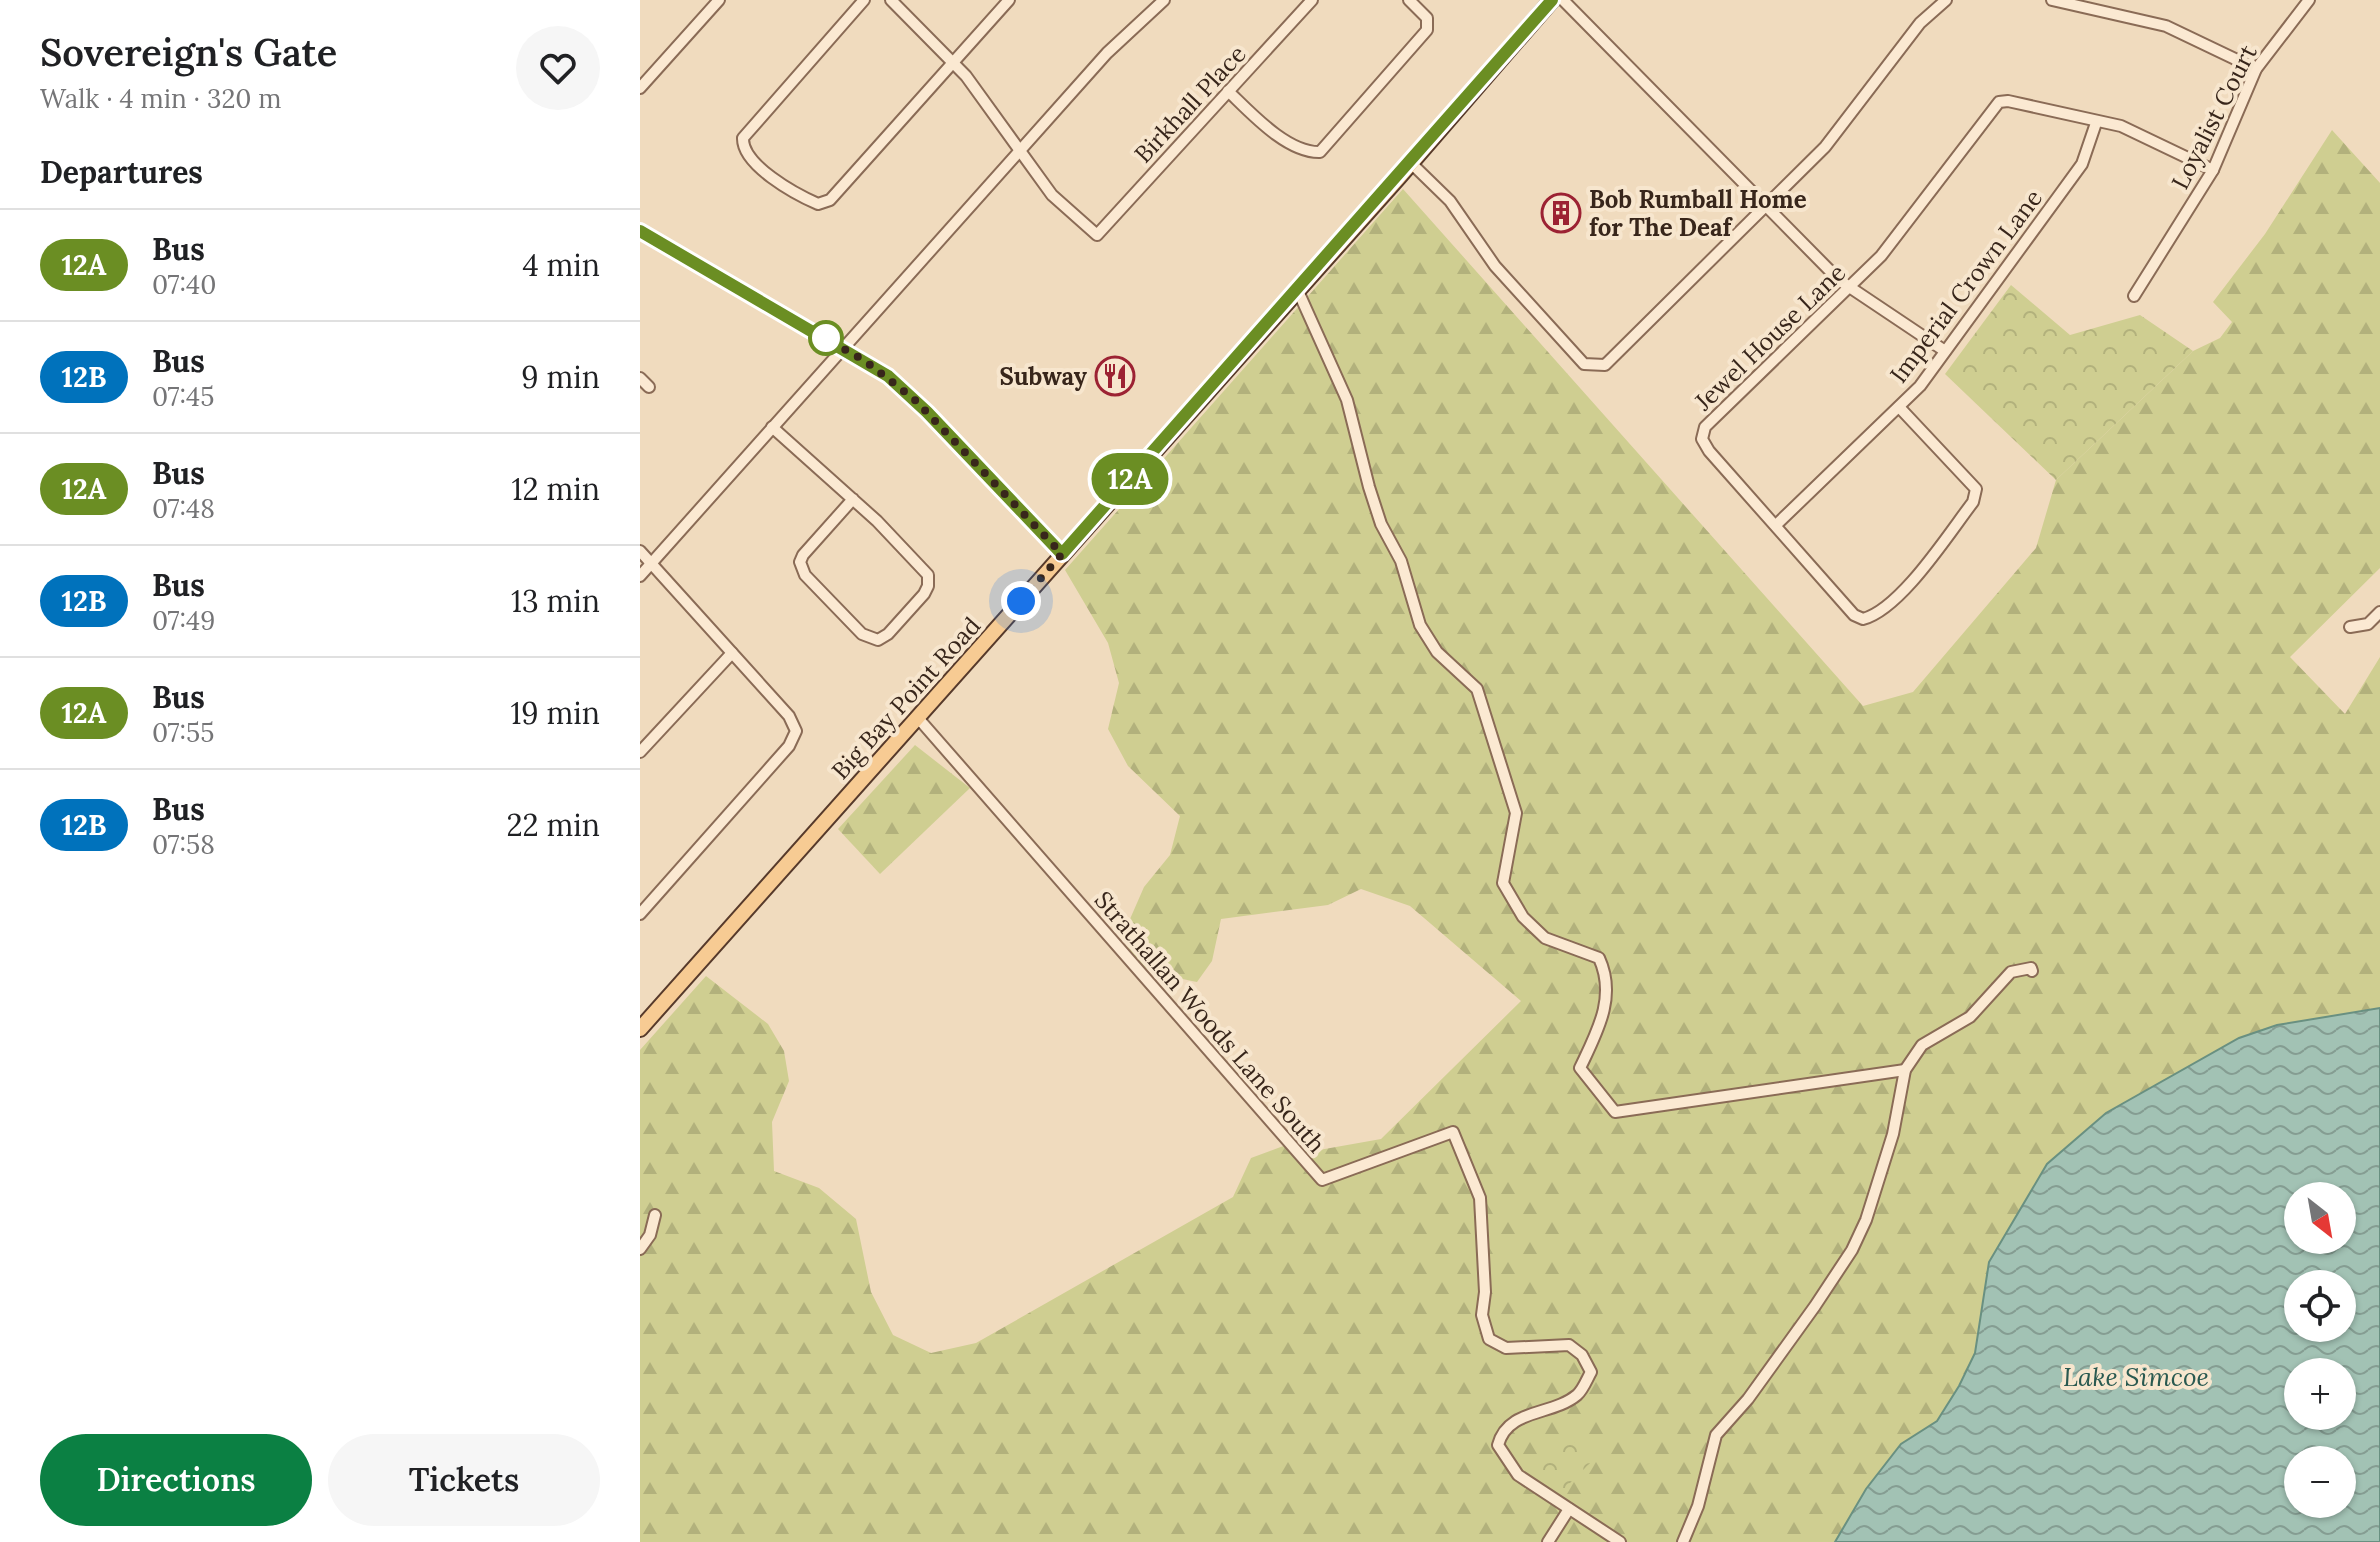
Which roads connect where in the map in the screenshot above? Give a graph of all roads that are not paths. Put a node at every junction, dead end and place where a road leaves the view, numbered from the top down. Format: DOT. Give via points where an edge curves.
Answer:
graph roads {
  1 [pos="719,0"];
  2 [pos="864,0"];
  3 [pos="891,0"];
  4 [pos="1009,0"];
  5 [pos="1312,0"];
  6 [pos="1409,0"];
  7 [pos="1552,0"];
  8 [pos="1563,0"];
  9 [pos="1946,0"];
  10 [pos="2052,0"];
  11 [pos="2309,0"];
  12 [pos="1162,1"];
  13 [pos="953,62"];
  14 [pos="2256,69"];
  15 [pos="640,88"];
  16 [pos="1228,91"];
  17 [pos="2096,123"];
  18 [pos="1020,151"];
  19 [pos="1411,163"];
  20 [pos="2213,170"];
  21 [pos="1766,205"];
  22 [pos="640,231"];
  23 [pos="1850,289"];
  24 [pos="1298,291"];
  25 [pos="2134,296"];
  26 [pos="843,348"];
  27 [pos="1945,351"];
  28 [pos="640,378"];
  29 [pos="649,387"];
  30 [pos="1899,407"];
  31 [pos="772,427"];
  32 [pos="853,499"];
  33 [pos="1776,525"];
  34 [pos="640,551"];
  35 [pos="1062,554"];
  36 [pos="651,563"];
  37 [pos="640,576"];
  38 [pos="2380,612"];
  39 [pos="2350,627"];
  40 [pos="732,653"];
  41 [pos="918,718"];
  42 [pos="640,752"];
  43 [pos="640,914"];
  44 [pos="2032,971"];
  45 [pos="640,1029"];
  46 [pos="1905,1070"];
  47 [pos="655,1215"];
  48 [pos="640,1249"];
  49 [pos="1569,1509"];
  50 [pos="1548,1542"];
  51 [pos="1620,1542"];
  52 [pos="1683,1542"];
  1 -- 15 [label="street"];
  2 -- 13 [label="street" via="743,138 746,154 775,179 818,204 830,200"];
  3 -- 13 [label="street"];
  4 -- 13 [label="street"];
  5 -- 16 [label="street, Birkhall Place"];
  6 -- 16 [label="street" via="1427,19 1427,29 1320,152 1304,152"];
  7 -- 19 [label="main road, Big Bay Point Road"];
  8 -- 21 [label="street"];
  9 -- 21 [label="street" via="1920,23 1825,147"];
  10 -- 14 [label="street" via="2166,26"];
  11 -- 14 [label="street, Loyalist Court"];
  12 -- 18 [label="street" via="1107,53"];
  13 -- 18 [label="street"];
  14 -- 20 [label="street, Loyalist Court"];
  16 -- 18 [label="street, Birkhall Place" via="1097,235 1052,195"];
  17 -- 20 [label="street, Jewel House Lane" via="2121,126"];
  17 -- 23 [label="street, Jewel House Lane" via="1999,102"];
  17 -- 27 [label="street, Imperial Crown Lane" via="2082,164"];
  18 -- 26 [label="street"];
  19 -- 21 [label="street" via="1441,190 1495,266 1584,364 1597,367 1612,361"];
  19 -- 24 [label="main road, Big Bay Point Road"];
  20 -- 25 [label="street, Loyalist Court"];
  21 -- 23 [label="street"];
  22 -- 26 [label="street"];
  23 -- 27 [label="street"];
  23 -- 33 [label="street, Jewel House Lane" via="1703,433 1709,451"];
  24 -- 35 [label="main road, Big Bay Point Road"];
  24 -- 46 [label="street" via="1347,400 1381,524 1401,561 1420,625 1437,652 1477,689 1516,813 1503,883 1523,917 1545,938 1599,958 1609,980 1599,1027 1580,1068 1615,1112"];
  26 -- 31 [label="street"];
  26 -- 35 [label="street" via="914,399"];
  27 -- 30 [label="street, Imperial Crown Lane"];
  28 -- 29 [label="street"];
  30 -- 33 [label="street, Imperial Crown Lane"];
  30 -- 33 [label="street, Jewel House Lane" via="1976,489 1973,502 1893,599 1872,616 1854,615"];
  31 -- 32 [label="street"];
  31 -- 36 [label="street"];
  32 -- 32 [label="street" via="803,555 801,566 862,634 878,640 924,594 929,578"];
  34 -- 36 [label="street"];
  35 -- 41 [label="main road, Big Bay Point Road"];
  36 -- 37 [label="street"];
  36 -- 40 [label="street"];
  38 -- 39 [label="street" via="2368,624"];
  40 -- 42 [label="street"];
  40 -- 43 [label="street" via="794,723 795,738"];
  41 -- 45 [label="main road, Big Bay Point Road"];
  41 -- 49 [label="street, Strathallan Woods Lane South" via="1322,1180 1453,1132 1480,1198 1482,1315 1489,1339 1506,1348 1569,1345 1591,1372 1578,1394 1512,1422 1498,1445 1518,1475"];
  44 -- 46 [label="street" via="2011,972 1970,1017 1922,1045"];
  46 -- 52 [label="street" via="1893,1134 1852,1250 1748,1399 1716,1435"];
  47 -- 48 [label="street"];
  49 -- 50 [label="street"];
  49 -- 51 [label="street, Strathallan Woods Lane South"];
}
